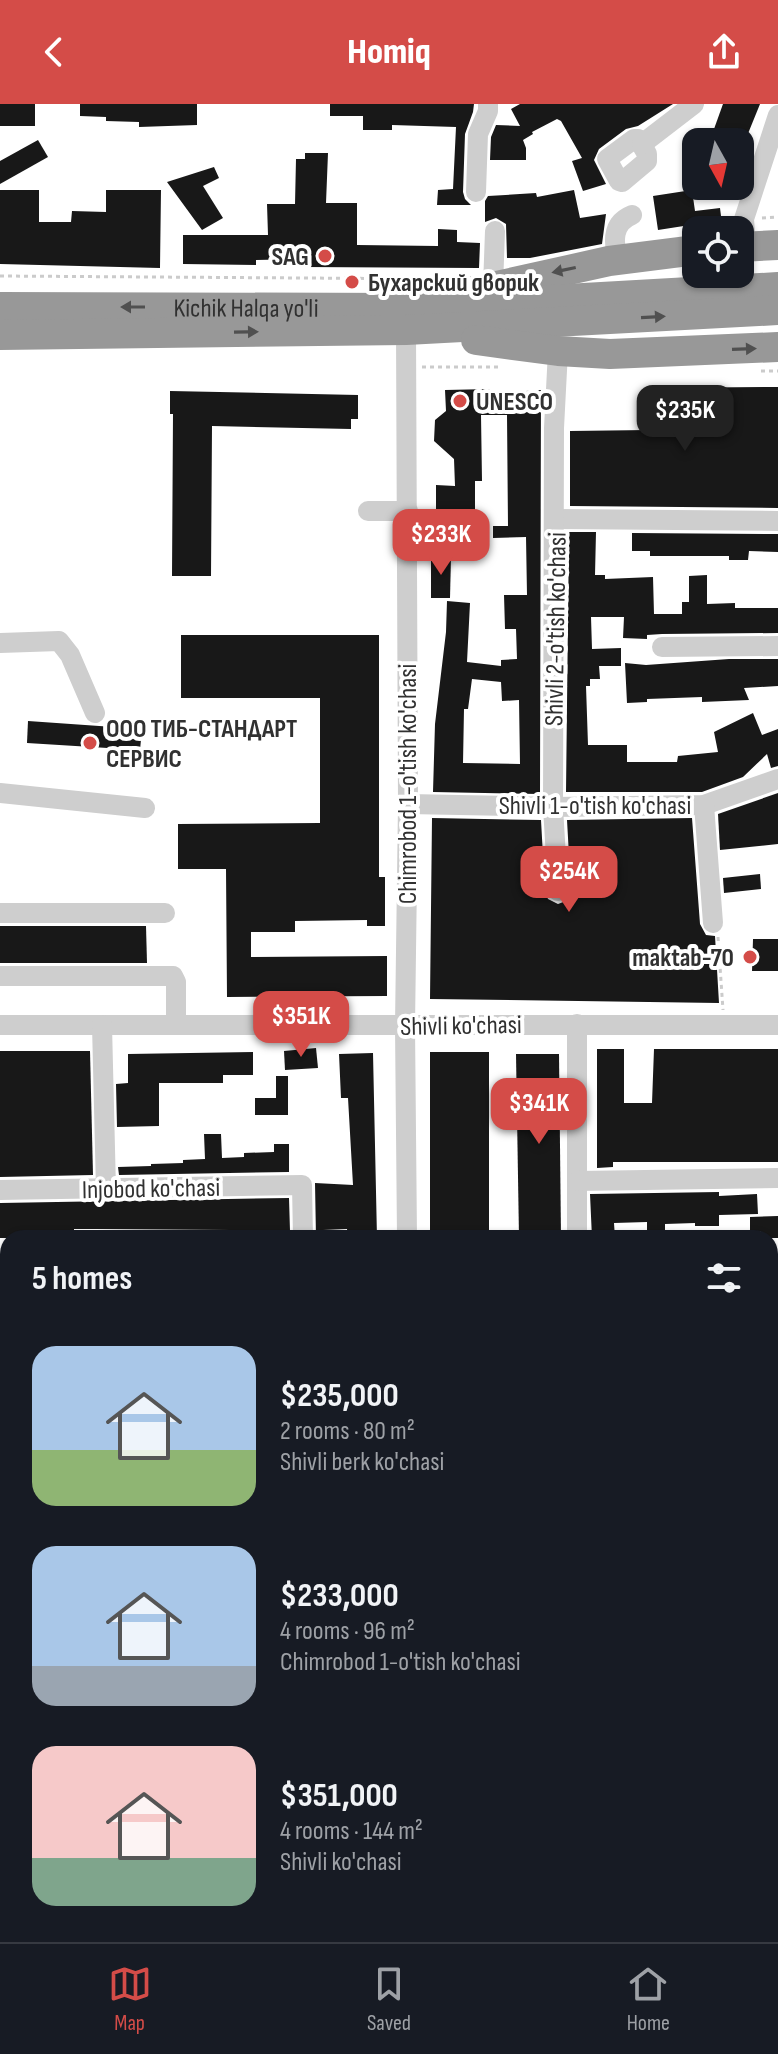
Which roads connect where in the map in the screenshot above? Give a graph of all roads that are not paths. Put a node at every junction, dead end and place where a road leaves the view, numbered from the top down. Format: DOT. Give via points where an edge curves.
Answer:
graph roads {
  1 [pos="488,104"];
  2 [pos="694,104"];
  3 [pos="778,115"];
  4 [pos="642,144"];
  5 [pos="768,174"];
  6 [pos="476,192"];
  7 [pos="632,215"];
  8 [pos="495,231"];
  9 [pos="759,243"];
  10 [pos="682,252"];
  11 [pos="618,260"];
  12 [pos="493,287"];
  13 [pos="778,287"];
  14 [pos="0,307"];
  15 [pos="778,310"];
  16 [pos="547,312"];
  17 [pos="406,319"];
  18 [pos="0,335"];
  19 [pos="778,347"];
  20 [pos="559,359"];
  21 [pos="368,511"];
  22 [pos="408,511"];
  23 [pos="556,519"];
  24 [pos="778,521"];
  25 [pos="0,643"];
  26 [pos="778,646"];
  27 [pos="662,647"];
  28 [pos="95,713"];
  29 [pos="778,779"];
  30 [pos="0,793"];
  31 [pos="408,804"];
  32 [pos="704,805"];
  33 [pos="553,807"];
  34 [pos="145,808"];
  35 [pos="558,891"];
  36 [pos="0,913"];
  37 [pos="165,913"];
  38 [pos="713,923"];
  39 [pos="0,976"];
  40 [pos="577,1024"];
  41 [pos="0,1025"];
  42 [pos="102,1025"];
  43 [pos="176,1025"];
  44 [pos="778,1025"];
  45 [pos="405,1026"];
  46 [pos="778,1178"];
  47 [pos="577,1181"];
  48 [pos="0,1190"];
  49 [pos="106,1190"];
  50 [pos="303,1230"];
  51 [pos="407,1230"];
  52 [pos="577,1230"];
  1 -- 6 [label="street" via="478,134"];
  2 -- 4 [label="street"];
  3 -- 5 [label="street"];
  5 -- 9 [label="street" via="744,219"];
  7 -- 11 [label="street" via="617,228"];
  8 -- 12 [label="street"];
  10 -- 11 [label="highway"];
  11 -- 12 [label="highway, one-way"];
  12 -- 17 [label="highway"];
  13 -- 16 [label="highway, Kichik Halqa yo'li"];
  17 -- 14 [label="highway, Kichik Halqa yo'li, one-way"];
  16 -- 15 [label="highway, Kichik Halqa yo'li, one-way"];
  16 -- 17 [label="highway, Kichik Halqa yo'li"];
  18 -- 17 [label="highway, Kichik Halqa yo'li, one-way"];
  17 -- 20 [label="highway"];
  17 -- 22 [label="street, Chimrobod 1-o'tish ko'chasi"];
  20 -- 19 [label="highway, one-way"];
  20 -- 23 [label="street, Shivli 2-o'tish ko'chasi"];
  21 -- 22 [label="street"];
  22 -- 31 [label="street, Chimrobod 1-o'tish ko'chasi"];
  23 -- 24 [label="street"];
  23 -- 33 [label="street, Shivli 2-o'tish ko'chasi"];
  25 -- 28 [label="street" via="59,641"];
  26 -- 27 [label="street"];
  29 -- 32 [label="street, Shivli 1-o'tish ko'chasi"];
  30 -- 34 [label="street"];
  31 -- 33 [label="street, Shivli 1-o'tish ko'chasi"];
  31 -- 45 [label="street, Chimrobod 1-o'tish ko'chasi"];
  32 -- 33 [label="street, Shivli 1-o'tish ko'chasi"];
  32 -- 38 [label="street"];
  33 -- 35 [label="street, Shivli 2-o'tish ko'chasi"];
  36 -- 37 [label="street"];
  39 -- 43 [label="street" via="173,976"];
  40 -- 44 [label="street, Shivli ko'chasi"];
  40 -- 45 [label="street, Shivli ko'chasi"];
  40 -- 47 [label="street"];
  41 -- 42 [label="street, Shivli ko'chasi"];
  42 -- 43 [label="street, Shivli ko'chasi"];
  42 -- 49 [label="street"];
  43 -- 45 [label="street, Shivli ko'chasi"];
  45 -- 51 [label="street, Chimrobod 1-o'tish ko'chasi"];
  46 -- 47 [label="street"];
  47 -- 52 [label="street"];
  48 -- 49 [label="street, Injobod ko'chasi"];
  49 -- 50 [label="street, Injobod ko'chasi" via="302,1185"];
}
